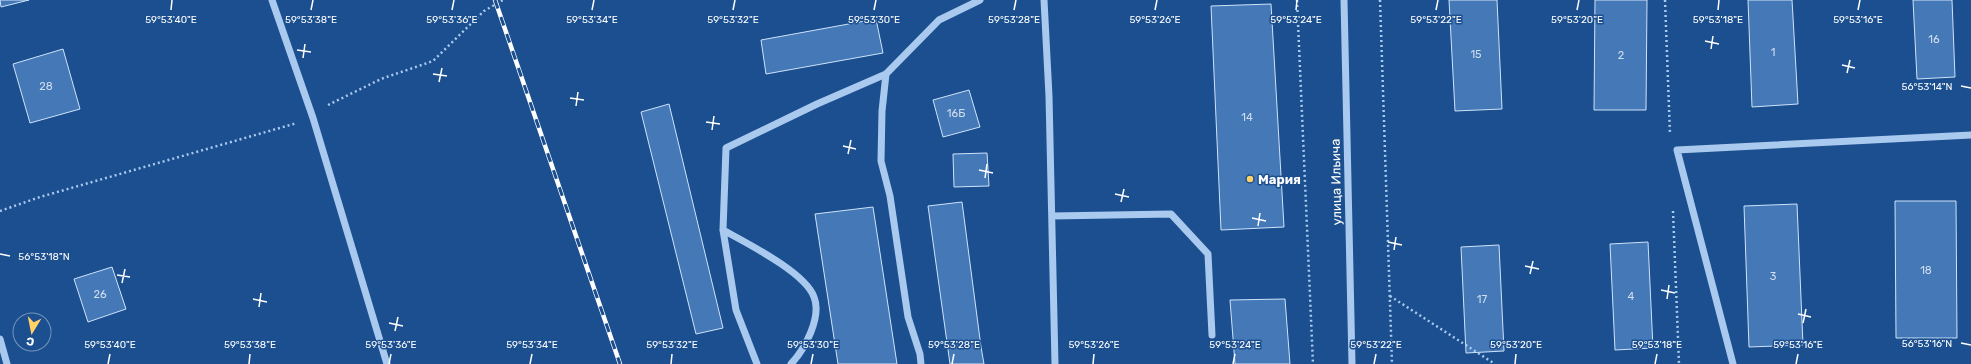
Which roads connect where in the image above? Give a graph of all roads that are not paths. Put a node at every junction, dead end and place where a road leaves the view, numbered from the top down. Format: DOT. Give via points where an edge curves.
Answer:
graph roads {
  1 [pos="272,0"];
  2 [pos="980,0"];
  3 [pos="1044,0"];
  4 [pos="1344,0"];
  5 [pos="886,74"];
  6 [pos="1971,135"];
  7 [pos="1052,216"];
  8 [pos="724,230"];
  9 [pos="1212,335"];
  10 [pos="0,339"];
  11 [pos="7,364"];
  12 [pos="387,364"];
  13 [pos="757,364"];
  14 [pos="791,364"];
  15 [pos="921,364"];
  16 [pos="1055,364"];
  17 [pos="1352,364"];
  18 [pos="1733,364"];
  1 -- 12 [label="street" via="313,118"];
  2 -- 5 [label="street" via="938,20"];
  3 -- 7 [label="street" via="1050,96"];
  4 -- 17 [label="street, улица Ильича"];
  5 -- 8 [label="street" via="726,148"];
  5 -- 15 [label="street" via="881,161 890,196 908,317"];
  6 -- 18 [label="street" via="1677,150"];
  7 -- 9 [label="street" via="1171,214 1208,254"];
  7 -- 16 [label="street"];
  8 -- 13 [label="street" via="736,310"];
  8 -- 14 [label="street" via="796,275 814,297 815,323 800,355"];
  10 -- 11 [label="street"];
}
